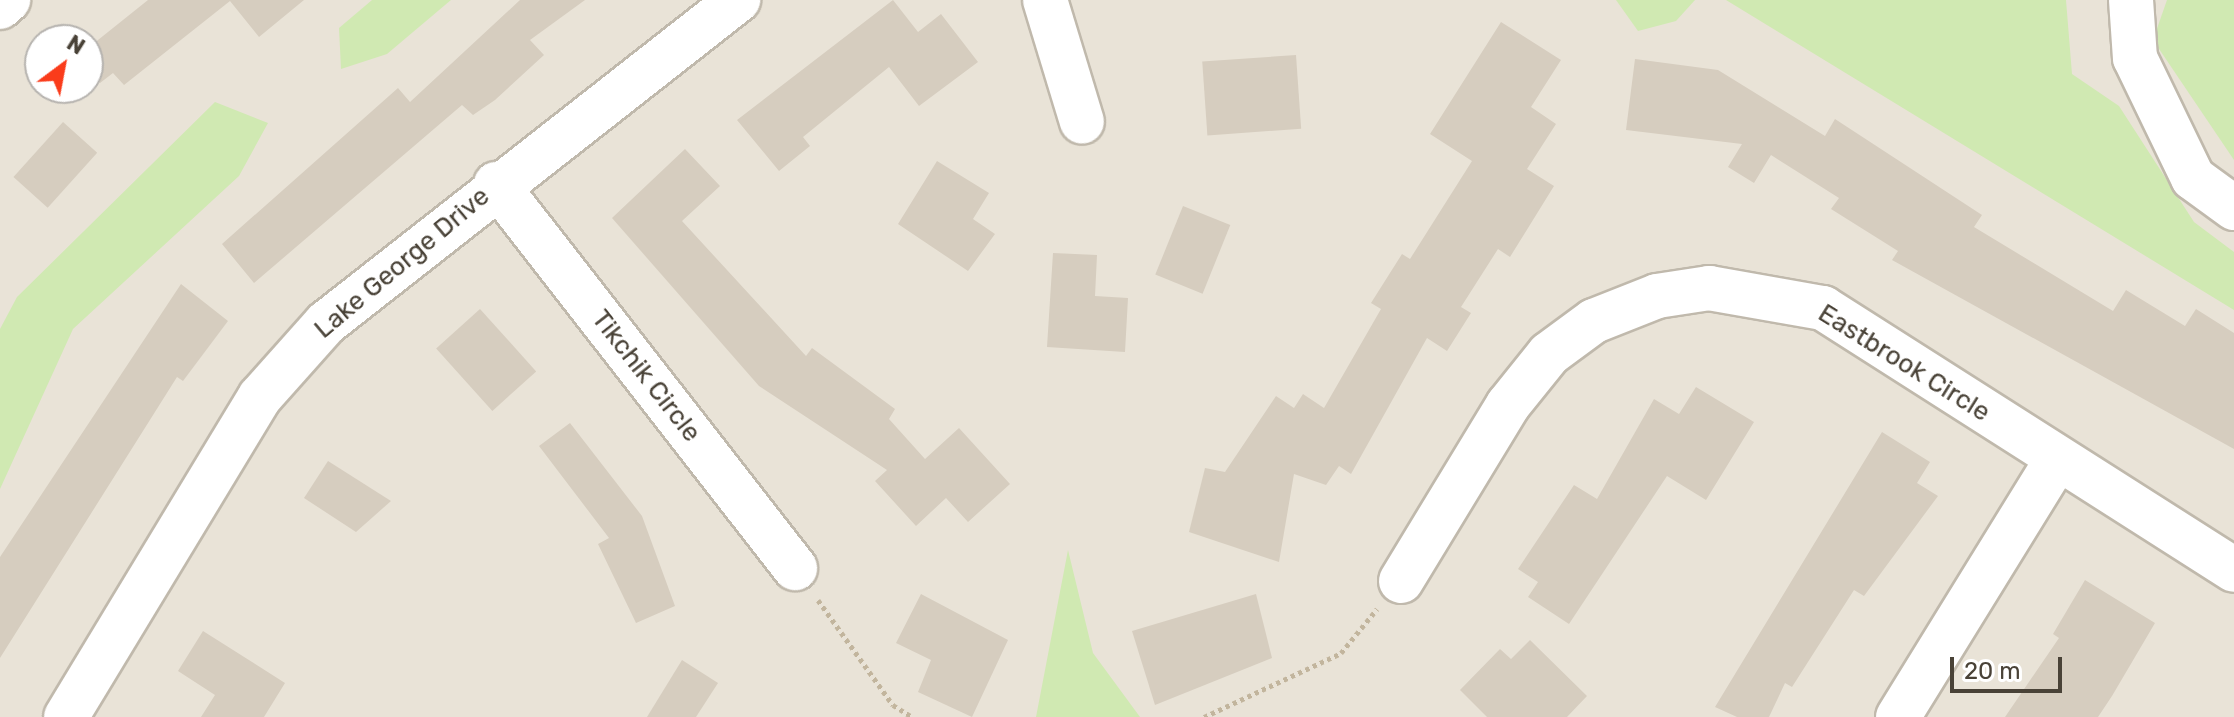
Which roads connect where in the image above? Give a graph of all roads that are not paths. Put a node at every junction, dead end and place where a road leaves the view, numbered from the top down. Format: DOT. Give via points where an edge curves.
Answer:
graph roads {
  1 [pos="8,0"];
  2 [pos="738,0"];
  3 [pos="1045,0"];
  4 [pos="2131,0"];
  5 [pos="0,7"];
  6 [pos="1082,122"];
  7 [pos="496,184"];
  8 [pos="2234,208"];
  9 [pos="2057,460"];
  10 [pos="795,568"];
  11 [pos="2234,570"];
  12 [pos="1401,581"];
  13 [pos="66,717"];
  14 [pos="1898,717"];
  1 -- 5 [label="street"];
  2 -- 7 [label="street, Lake George Drive"];
  3 -- 6 [label="street"];
  4 -- 8 [label="street" via="2135,58 2187,164"];
  7 -- 10 [label="street, Tikchik Circle"];
  7 -- 13 [label="street, Lake George Drive" via="326,323 260,397"];
  9 -- 11 [label="street, Eastbrook Circle"];
  9 -- 12 [label="street, Eastbrook Circle" via="1823,308 1746,291 1657,296 1594,321 1549,354 1508,405"];
  9 -- 14 [label="street"];
}
